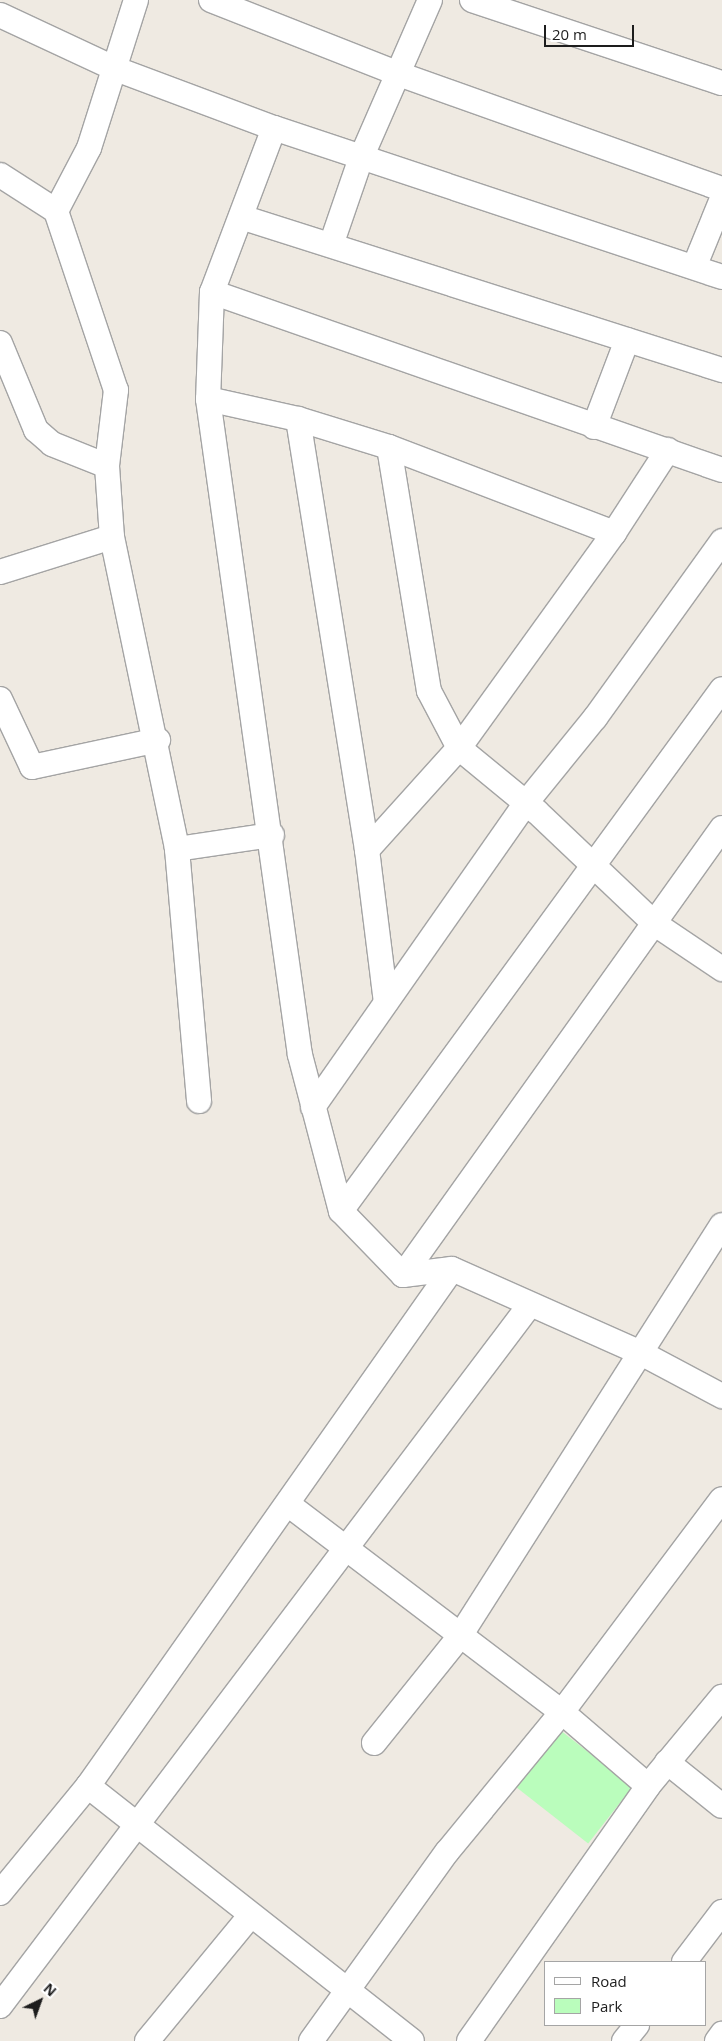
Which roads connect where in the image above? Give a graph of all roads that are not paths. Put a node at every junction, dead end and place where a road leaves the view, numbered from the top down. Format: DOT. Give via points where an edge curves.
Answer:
graph roads {
  1 [pos="136,0"];
  2 [pos="211,0"];
  3 [pos="430,0"];
  4 [pos="472,0"];
  5 [pos="0,15"];
  6 [pos="116,69"];
  7 [pos="396,73"];
  8 [pos="722,83"];
  9 [pos="274,128"];
  10 [pos="361,158"];
  11 [pos="0,175"];
  12 [pos="722,188"];
  13 [pos="722,199"];
  14 [pos="56,211"];
  15 [pos="241,218"];
  16 [pos="331,245"];
  17 [pos="695,265"];
  18 [pos="722,277"];
  19 [pos="212,292"];
  20 [pos="627,340"];
  21 [pos="0,343"];
  22 [pos="722,370"];
  23 [pos="208,399"];
  24 [pos="298,419"];
  25 [pos="594,427"];
  26 [pos="388,448"];
  27 [pos="668,450"];
  28 [pos="107,466"];
  29 [pos="722,470"];
  30 [pos="614,534"];
  31 [pos="112,537"];
  32 [pos="722,541"];
  33 [pos="0,572"];
  34 [pos="722,689"];
  35 [pos="0,699"];
  36 [pos="158,740"];
  37 [pos="459,748"];
  38 [pos="526,804"];
  39 [pos="722,828"];
  40 [pos="272,835"];
  41 [pos="177,849"];
  42 [pos="367,850"];
  43 [pos="594,863"];
  44 [pos="655,924"];
  45 [pos="722,969"];
  46 [pos="386,1002"];
  47 [pos="199,1101"];
  48 [pos="313,1107"];
  49 [pos="341,1211"];
  50 [pos="722,1225"];
  51 [pos="452,1269"];
  52 [pos="403,1275"];
  53 [pos="529,1306"];
  54 [pos="641,1353"];
  55 [pos="722,1396"];
  56 [pos="722,1499"];
  57 [pos="289,1506"];
  58 [pos="346,1549"];
  59 [pos="460,1636"];
  60 [pos="722,1697"];
  61 [pos="562,1712"];
  62 [pos="374,1743"];
  63 [pos="667,1762"];
  64 [pos="88,1786"];
  65 [pos="648,1786"];
  66 [pos="722,1806"];
  67 [pos="138,1825"];
  68 [pos="0,1893"];
  69 [pos="722,1912"];
  70 [pos="251,1915"];
  71 [pos="685,1961"];
  72 [pos="347,1991"];
  73 [pos="0,2006"];
  74 [pos="636,2026"];
  75 [pos="722,2034"];
  76 [pos="147,2041"];
  77 [pos="311,2041"];
  78 [pos="412,2041"];
  79 [pos="469,2041"];
  80 [pos="624,2041"];
  81 [pos="717,2041"];
  1 -- 6 [label="street"];
  2 -- 7 [label="street"];
  3 -- 7 [label="street"];
  4 -- 8 [label="street"];
  5 -- 6 [label="street"];
  6 -- 9 [label="street"];
  6 -- 14 [label="street" via="89,148"];
  7 -- 10 [label="street"];
  7 -- 12 [label="street"];
  9 -- 10 [label="street"];
  9 -- 15 [label="street"];
  10 -- 16 [label="street"];
  10 -- 17 [label="street"];
  11 -- 14 [label="street"];
  13 -- 17 [label="street"];
  14 -- 28 [label="street" via="116,390"];
  15 -- 16 [label="street"];
  15 -- 19 [label="street"];
  16 -- 20 [label="street"];
  17 -- 18 [label="street"];
  19 -- 23 [label="street"];
  19 -- 25 [label="street"];
  20 -- 22 [label="street"];
  20 -- 25 [label="street"];
  21 -- 28 [label="street" via="36,430 52,444"];
  23 -- 24 [label="street"];
  23 -- 40 [label="street"];
  24 -- 26 [label="street"];
  24 -- 42 [label="street"];
  25 -- 27 [label="street"];
  26 -- 30 [label="street"];
  26 -- 37 [label="street" via="429,691"];
  27 -- 29 [label="street"];
  27 -- 30 [label="street"];
  28 -- 31 [label="street"];
  30 -- 37 [label="street"];
  31 -- 33 [label="street"];
  31 -- 36 [label="street"];
  32 -- 38 [label="street" via="596,718"];
  34 -- 43 [label="street"];
  35 -- 36 [label="street" via="32,766"];
  36 -- 41 [label="street"];
  37 -- 38 [label="street"];
  37 -- 42 [label="street"];
  38 -- 43 [label="street"];
  38 -- 46 [label="street"];
  39 -- 44 [label="street"];
  40 -- 41 [label="street"];
  40 -- 48 [label="street" via="300,1055"];
  41 -- 47 [label="street"];
  42 -- 46 [label="street"];
  43 -- 44 [label="street"];
  43 -- 49 [label="street"];
  44 -- 45 [label="street"];
  44 -- 52 [label="street"];
  46 -- 48 [label="street"];
  48 -- 49 [label="street"];
  49 -- 52 [label="street"];
  50 -- 54 [label="street"];
  51 -- 52 [label="street"];
  51 -- 53 [label="street"];
  51 -- 57 [label="street"];
  53 -- 54 [label="street"];
  53 -- 58 [label="street"];
  54 -- 55 [label="street"];
  54 -- 59 [label="street"];
  56 -- 61 [label="street"];
  57 -- 58 [label="street"];
  57 -- 64 [label="street"];
  58 -- 59 [label="street"];
  58 -- 67 [label="street"];
  59 -- 61 [label="street"];
  59 -- 62 [label="street"];
  60 -- 63 [label="street"];
  61 -- 65 [label="street"];
  61 -- 72 [label="street" via="446,1852"];
  63 -- 65 [label="street"];
  63 -- 66 [label="street"];
  64 -- 67 [label="street"];
  64 -- 68 [label="street"];
  65 -- 79 [label="street"];
  67 -- 70 [label="street"];
  67 -- 73 [label="street"];
  69 -- 71 [label="street"];
  70 -- 72 [label="street"];
  70 -- 76 [label="street"];
  72 -- 77 [label="street"];
  72 -- 78 [label="street"];
  74 -- 80 [label="street"];
  75 -- 81 [label="street"];
}
